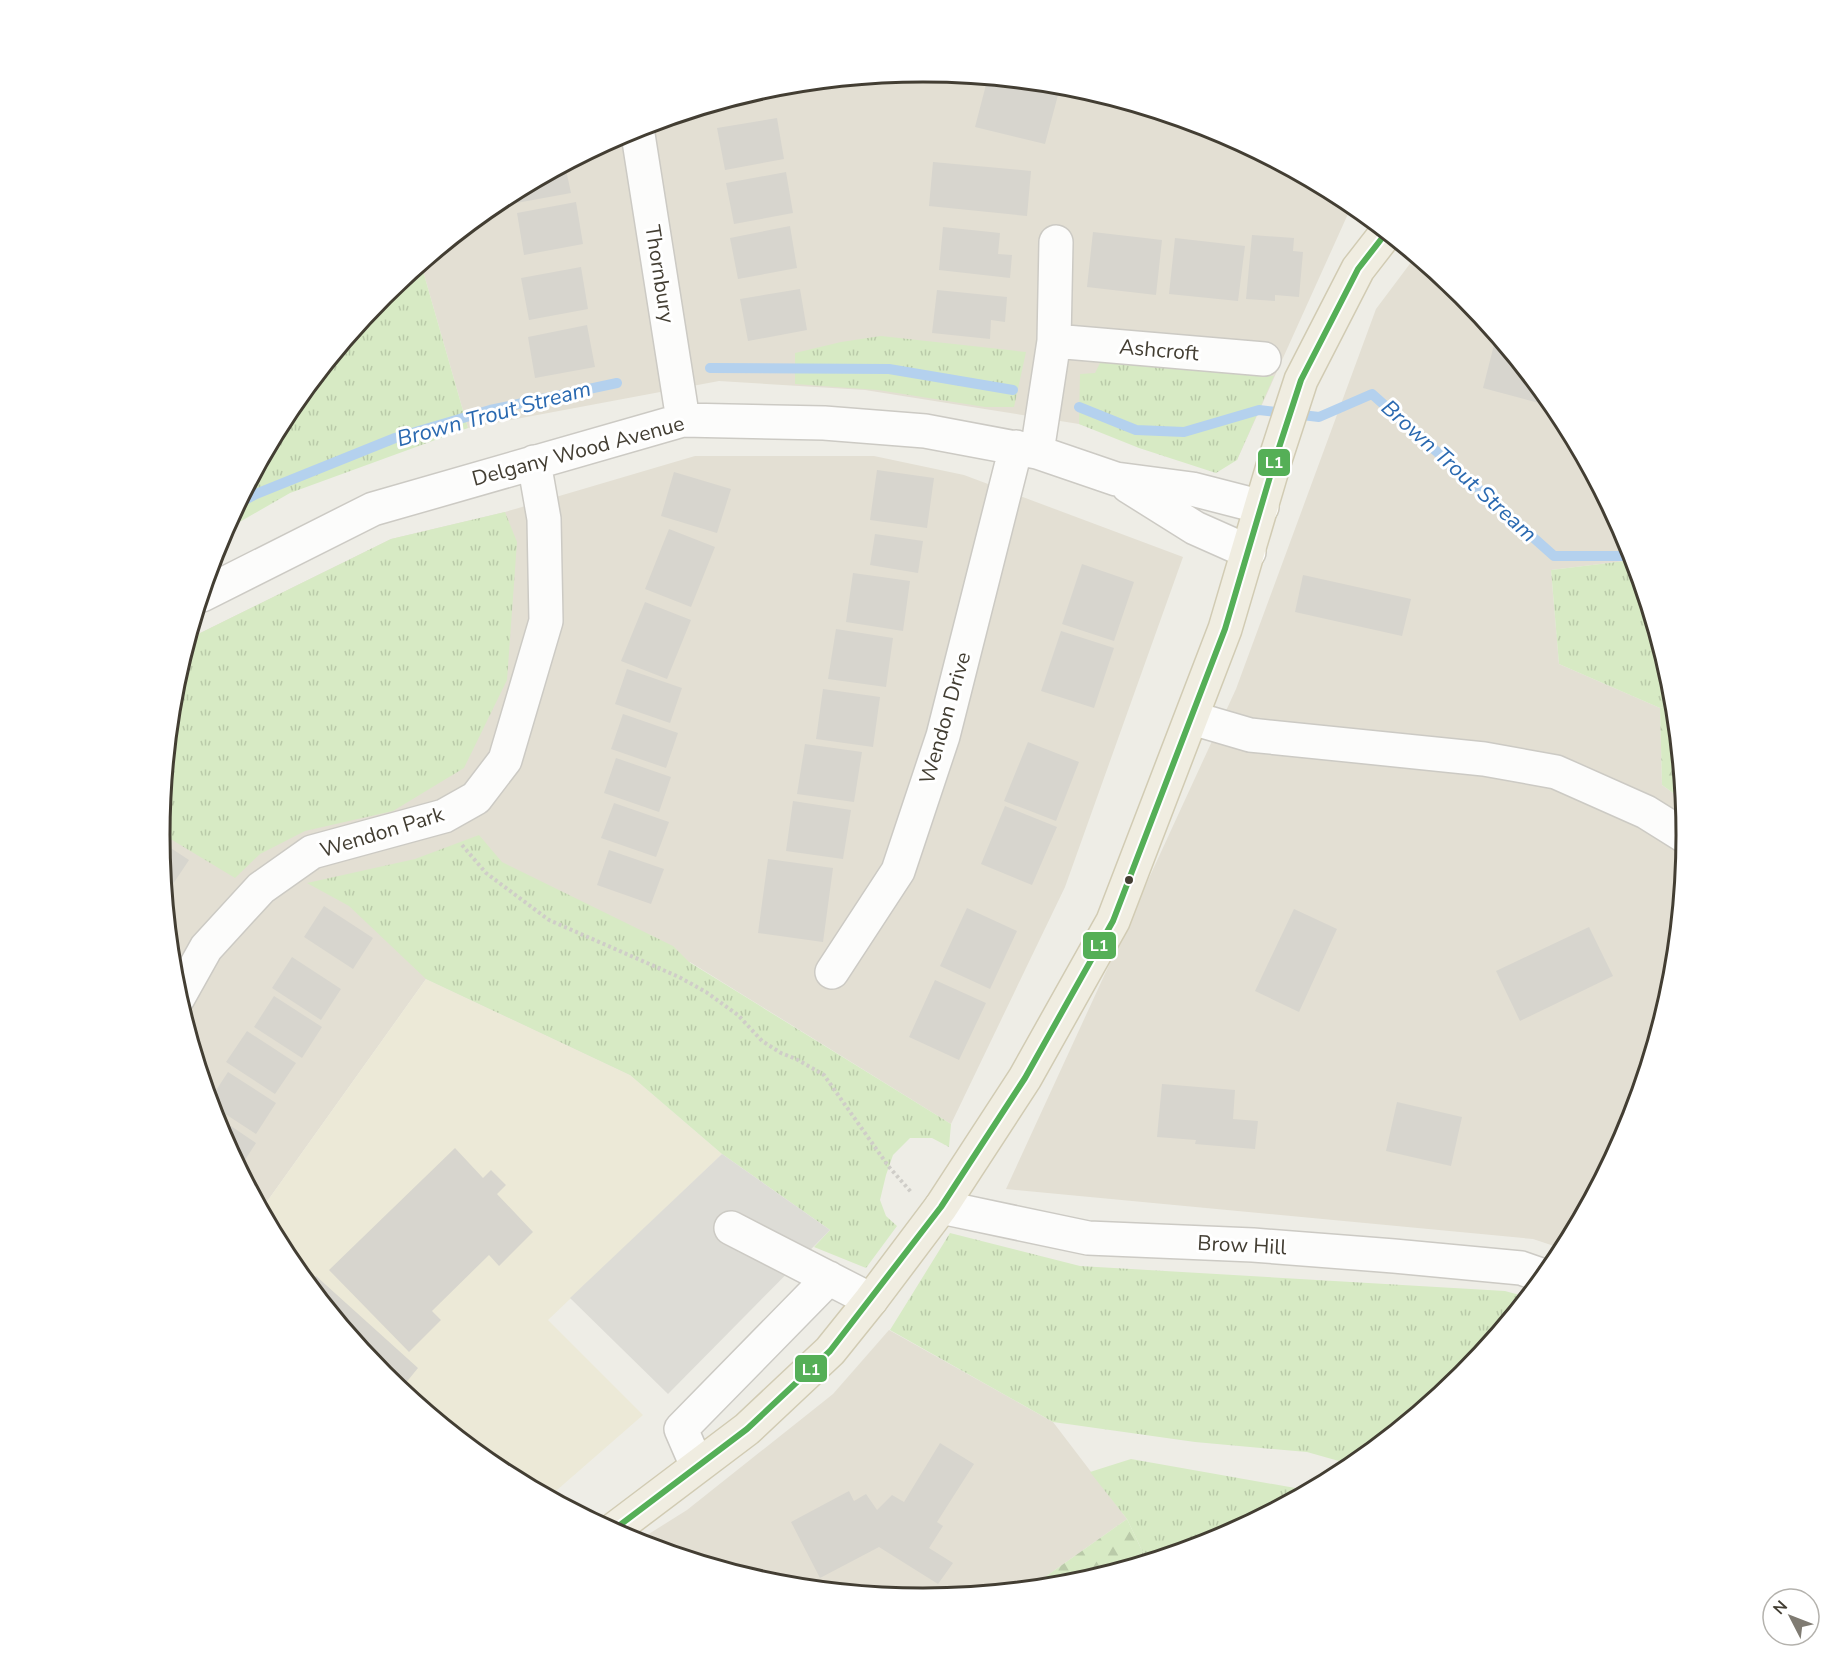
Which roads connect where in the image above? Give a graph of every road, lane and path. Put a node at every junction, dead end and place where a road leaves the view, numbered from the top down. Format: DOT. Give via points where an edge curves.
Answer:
graph roads {
  1 [pos="639,138"];
  2 [pos="1382,239"];
  3 [pos="1056,242"];
  4 [pos="1054,341"];
  5 [pos="1264,359"];
  6 [pos="683,420"];
  7 [pos="1026,449"];
  8 [pos="534,462"];
  9 [pos="1116,478"];
  10 [pos="1262,507"];
  11 [pos="1248,552"];
  12 [pos="210,591"];
  13 [pos="1192,718"];
  14 [pos="444,816"];
  15 [pos="1676,831"];
  16 [pos="832,972"];
  17 [pos="185,986"];
  18 [pos="941,1207"];
  19 [pos="731,1228"];
  20 [pos="1535,1273"];
  21 [pos="830,1278"];
  22 [pos="871,1300"];
  23 [pos="697,1466"];
  24 [pos="620,1525"];
  1 -- 6 [label="street, Thornbury"];
  2 -- 10 [label="main road" via="1358,269 1301,380"];
  3 -- 4 [label="street"];
  4 -- 5 [label="street, Ashcroft"];
  4 -- 7 [label="street"];
  6 -- 7 [label="street, Delgany Wood Avenue" via="824,423 925,431"];
  6 -- 8 [label="street, Delgany Wood Avenue"];
  7 -- 9 [label="street, Delgany Wood Avenue"];
  7 -- 16 [label="street, Wendon Drive" via="943,736 898,871"];
  8 -- 12 [label="street, Delgany Wood Avenue" via="373,509"];
  8 -- 14 [label="street, Wendon Park" via="544,519 546,621 506,760 476,798"];
  9 -- 10 [label="street, Delgany Wood Avenue" via="1192,489"];
  9 -- 11 [label="street, Delgany Wood Avenue" via="1195,528"];
  10 -- 11 [label="main road"];
  11 -- 13 [label="main road"];
  13 -- 15 [label="street" via="1250,735 1484,759 1556,772 1646,812"];
  13 -- 18 [label="main road" via="1113,921 1025,1078"];
  14 -- 17 [label="street, Wendon Park" via="312,852 261,888 206,948"];
  14 -- 18 [label="path" via="486,873 549,920 706,992 738,1015 762,1041 824,1075 889,1167 916,1197"];
  18 -- 20 [label="street, Brow Hill" via="1088,1238 1382,1255"];
  18 -- 22 [label="main road"];
  19 -- 21 [label="street"];
  21 -- 22 [label="street"];
  21 -- 23 [label="street" via="681,1430"];
  22 -- 23 [label="main road" via="830,1351 747,1429"];
  23 -- 24 [label="main road"];
}
